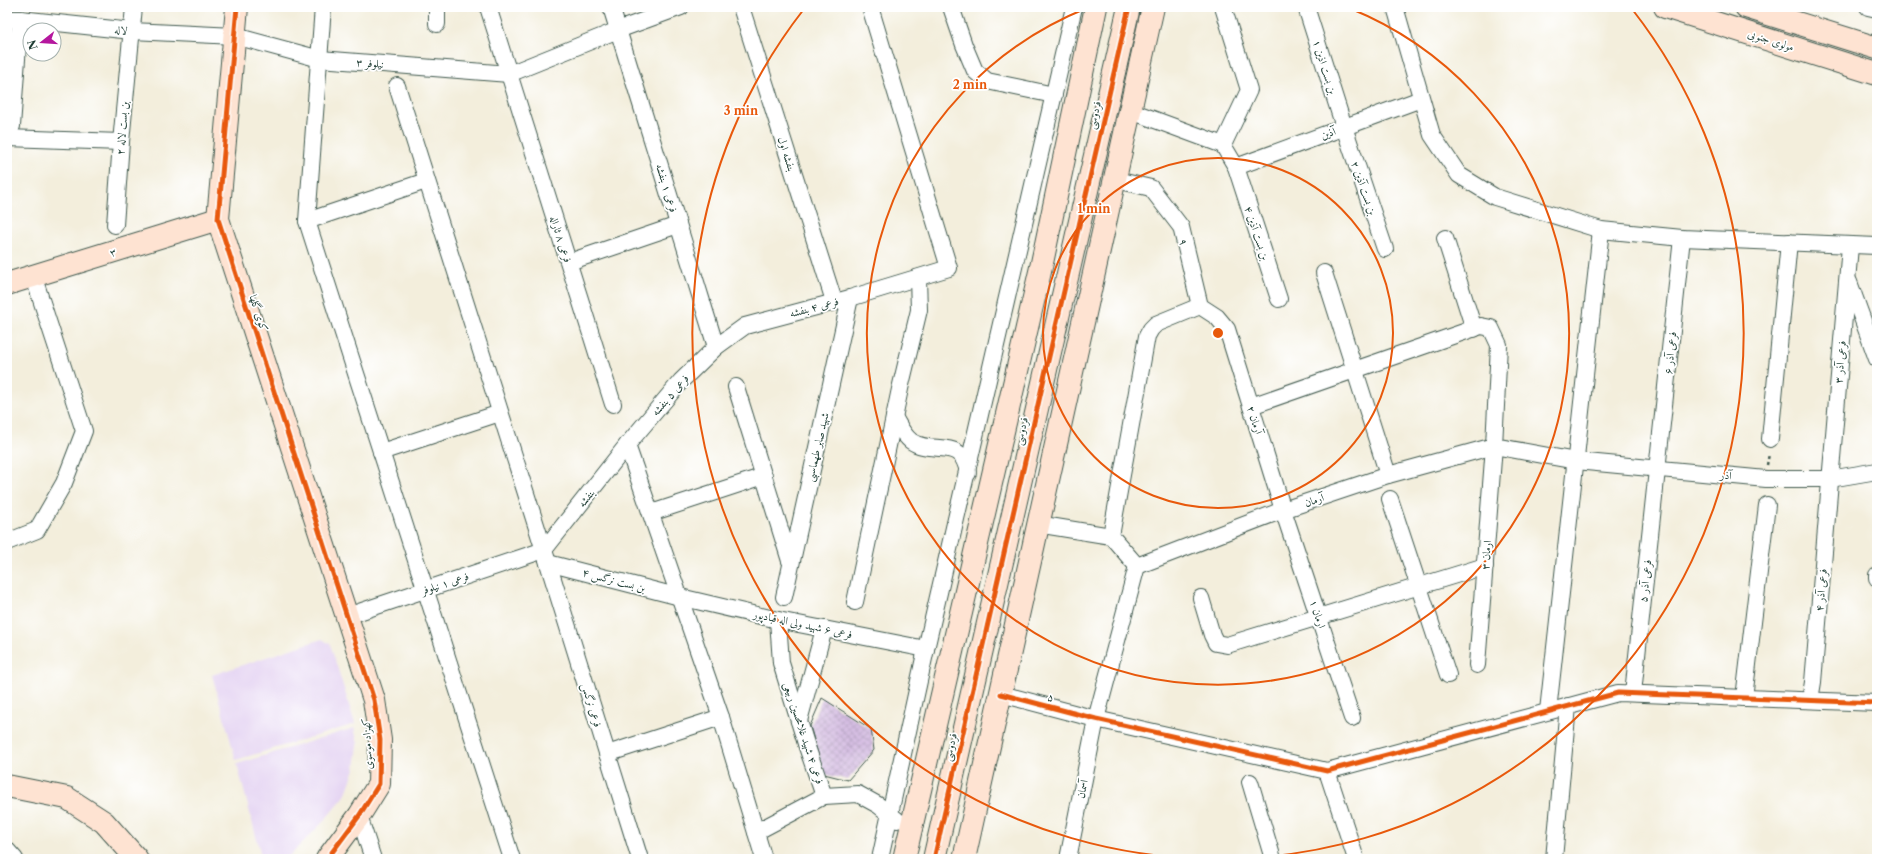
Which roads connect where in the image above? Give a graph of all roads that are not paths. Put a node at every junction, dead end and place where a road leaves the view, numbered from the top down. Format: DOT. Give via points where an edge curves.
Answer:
graph roads {
  1 [pos="134,7"];
  2 [pos="238,7"];
  3 [pos="323,7"];
  4 [pos="437,7"];
  5 [pos="488,7"];
  6 [pos="611,7"];
  7 [pos="681,7"];
  8 [pos="741,7"];
  9 [pos="870,7"];
  10 [pos="951,7"];
  11 [pos="1074,7"];
  12 [pos="1096,7"];
  13 [pos="1129,7"];
  14 [pos="1153,7"];
  15 [pos="1223,7"];
  16 [pos="1306,7"];
  17 [pos="1395,7"];
  18 [pos="1665,7"];
  19 [pos="1746,7"];
  20 [pos="1868,7"];
  21 [pos="1877,10"];
  22 [pos="13,19"];
  23 [pos="437,24"];
  24 [pos="618,30"];
  25 [pos="132,31"];
  26 [pos="235,36"];
  27 [pos="1877,48"];
  28 [pos="320,60"];
  29 [pos="509,74"];
  30 [pos="1877,74"];
  31 [pos="397,86"];
  32 [pos="1054,95"];
  33 [pos="1421,99"];
  34 [pos="1131,111"];
  35 [pos="1344,127"];
  36 [pos="7,138"];
  37 [pos="121,142"];
  38 [pos="1222,145"];
  39 [pos="1236,167"];
  40 [pos="1116,180"];
  41 [pos="426,181"];
  42 [pos="218,219"];
  43 [pos="306,221"];
  44 [pos="116,225"];
  45 [pos="678,225"];
  46 [pos="1601,230"];
  47 [pos="1445,238"];
  48 [pos="1682,238"];
  49 [pos="1789,242"];
  50 [pos="1850,246"];
  51 [pos="1877,246"];
  52 [pos="1385,249"];
  53 [pos="569,262"];
  54 [pos="1324,273"];
  55 [pos="33,275"];
  56 [pos="1847,276"];
  57 [pos="918,278"];
  58 [pos="7,284"];
  59 [pos="850,298"];
  60 [pos="1279,298"];
  61 [pos="834,301"];
  62 [pos="1200,306"];
  63 [pos="1474,329"];
  64 [pos="716,347"];
  65 [pos="1877,360"];
  66 [pos="1355,370"];
  67 [pos="736,387"];
  68 [pos="613,404"];
  69 [pos="1251,406"];
  70 [pos="500,413"];
  71 [pos="894,417"];
  72 [pos="1770,439"];
  73 [pos="627,445"];
  74 [pos="1494,446"];
  75 [pos="381,452"];
  76 [pos="1576,460"];
  77 [pos="1657,468"];
  78 [pos="1877,471"];
  79 [pos="968,473"];
  80 [pos="1388,475"];
  81 [pos="764,476"];
  82 [pos="1830,479"];
  83 [pos="1390,500"];
  84 [pos="1767,504"];
  85 [pos="1283,510"];
  86 [pos="651,513"];
  87 [pos="1037,524"];
  88 [pos="1111,536"];
  89 [pos="7,542"];
  90 [pos="546,556"];
  91 [pos="791,563"];
  92 [pos="1138,566"];
  93 [pos="1485,566"];
  94 [pos="944,573"];
  95 [pos="1877,575"];
  96 [pos="1877,578"];
  97 [pos="968,580"];
  98 [pos="1418,586"];
  99 [pos="426,589"];
  100 [pos="680,597"];
  101 [pos="784,597"];
  102 [pos="1201,598"];
  103 [pos="855,602"];
  104 [pos="346,616"];
  105 [pos="1319,616"];
  106 [pos="778,620"];
  107 [pos="824,629"];
  108 [pos="926,649"];
  109 [pos="1477,664"];
  110 [pos="1448,675"];
  111 [pos="1634,693"];
  112 [pos="1001,694"];
  113 [pos="1744,698"];
  114 [pos="1810,700"];
  115 [pos="1876,703"];
  116 [pos="1568,706"];
  117 [pos="1548,711"];
  118 [pos="721,717"];
  119 [pos="1352,718"];
  120 [pos="1096,719"];
  121 [pos="799,721"];
  122 [pos="607,754"];
  123 [pos="1327,771"];
  124 [pos="1250,782"];
  125 [pos="7,786"];
  126 [pos="824,796"];
  127 [pos="891,815"];
  128 [pos="359,816"];
  129 [pos="910,831"];
  130 [pos="756,832"];
  131 [pos="7,850"];
  132 [pos="15,859"];
  133 [pos="137,859"];
  134 [pos="327,859"];
  135 [pos="373,859"];
  136 [pos="512,859"];
  137 [pos="640,859"];
  138 [pos="764,859"];
  139 [pos="880,859"];
  140 [pos="904,859"];
  141 [pos="934,859"];
  142 [pos="964,859"];
  143 [pos="1068,859"];
  144 [pos="1273,859"];
  145 [pos="1356,859"];
  146 [pos="1554,859"];
  1 -- 25 [label="street, بن بست لاله ۲"];
  2 -- 26 [label="street, کوی گلها"];
  3 -- 28 [label="street"];
  4 -- 23 [label="street"];
  5 -- 29 [label="street, فرعی ۸ ثاراله"];
  6 -- 24 [label="street, فرعی ۱ بنفشه"];
  7 -- 24 [label="street"];
  8 -- 61 [label="street, بنفشه اول"];
  9 -- 57 [label="street, فرعی ۴ بنفشه" via="949,268"];
  10 -- 32 [label="street" via="975,71 987,81"];
  11 -- 32 [label="street"];
  12 -- 97 [label="street, فردوسی" via="1042,263"];
  13 -- 141 [label="street, فردوسی"];
  14 -- 34 [label="street"];
  15 -- 38 [label="street" via="1249,90"];
  16 -- 35 [label="street, بن بست اذین ۱"];
  17 -- 33 [label="street"];
  18 -- 30 [label="street, مولوی جنوبی"];
  19 -- 27 [label="street"];
  20 -- 21 [label="street"];
  22 -- 25 [label="street, لاله"];
  22 -- 36 [label="street" via="12,126"];
  24 -- 29 [label="street"];
  24 -- 45 [label="street, فرعی ۱ بنفشه"];
  25 -- 26 [label="street, لاله"];
  25 -- 37 [label="street, بن بست لاله ۲"];
  26 -- 28 [label="street, نیلوفر ۳"];
  26 -- 42 [label="street, کوی گلها"];
  28 -- 29 [label="street, نیلوفر ۳"];
  28 -- 43 [label="street"];
  29 -- 53 [label="street, فرعی ۸ ثاراله"];
  31 -- 41 [label="street, فرعی نرگس"];
  32 -- 79 [label="street"];
  33 -- 35 [label="street, آذین"];
  33 -- 46 [label="street" via="1432,135 1459,175 1495,197"];
  34 -- 38 [label="street"];
  34 -- 40 [label="street"];
  35 -- 39 [label="street, آذین"];
  35 -- 52 [label="street, بن بست آذین ۲"];
  36 -- 37 [label="street"];
  37 -- 44 [label="street, بن بست لاله ۲"];
  38 -- 39 [label="street, بن بست آذین ۴"];
  39 -- 60 [label="street, بن بست آذین ۴"];
  40 -- 62 [label="street, ۹" via="1151,188 1181,227"];
  40 -- 87 [label="street"];
  41 -- 43 [label="street"];
  41 -- 70 [label="street, فرعی نرگس"];
  42 -- 55 [label="street, ۳"];
  42 -- 104 [label="street, کوی گلها"];
  43 -- 75 [label="street"];
  45 -- 53 [label="street"];
  45 -- 64 [label="street, فرعی ۱ بنفشه"];
  46 -- 48 [label="street"];
  46 -- 76 [label="street"];
  47 -- 63 [label="street"];
  48 -- 49 [label="street"];
  48 -- 77 [label="street, فرعی آذر ۶"];
  49 -- 50 [label="street"];
  49 -- 72 [label="street"];
  50 -- 51 [label="street"];
  50 -- 56 [label="street, فرعی آذر ۳"];
  53 -- 68 [label="street, فرعی ۸ ثاراله"];
  54 -- 66 [label="street"];
  55 -- 58 [label="street, ۳"];
  55 -- 89 [label="street" via="84,431 64,483 36,530"];
  56 -- 65 [label="street"];
  56 -- 82 [label="street, فرعی آذر ۳"];
  57 -- 59 [label="street, فرعی ۴ بنفشه"];
  57 -- 71 [label="street" via="919,310"];
  59 -- 61 [label="street, فرعی ۴ بنفشه"];
  59 -- 91 [label="street, شهید صابر طهماسبی"];
  61 -- 64 [label="street, فرعی ۴ بنفشه" via="745,326"];
  62 -- 69 [label="street, آرمان ۲" via="1217,317 1227,329"];
  62 -- 88 [label="street" via="1156,324 1147,336"];
  63 -- 66 [label="street"];
  63 -- 74 [label="street, ارمان ۳" via="1481,326 1491,328 1499,345"];
  64 -- 73 [label="street, فرعی ۵ بنفشه" via="680,381"];
  66 -- 69 [label="street"];
  66 -- 80 [label="street"];
  67 -- 81 [label="street"];
  69 -- 85 [label="street, آرمان ۲"];
  70 -- 75 [label="street"];
  70 -- 90 [label="street, فرعی نرگس"];
  71 -- 79 [label="street" via="911,441 958,452 966,463"];
  71 -- 103 [label="street"];
  73 -- 86 [label="street"];
  73 -- 90 [label="street, بنفشه"];
  74 -- 76 [label="street, آذر"];
  74 -- 80 [label="street, آرمان"];
  74 -- 93 [label="street, ارمان ۳"];
  75 -- 99 [label="street"];
  76 -- 77 [label="street, آذر"];
  76 -- 117 [label="street"];
  77 -- 82 [label="street, آذر" via="1766,478"];
  77 -- 111 [label="street, فرعی آذر ۵"];
  78 -- 82 [label="street, آذر"];
  79 -- 94 [label="street"];
  80 -- 85 [label="street, آرمان"];
  81 -- 86 [label="street"];
  81 -- 91 [label="street"];
  82 -- 114 [label="street, فرعی آذر ۴"];
  83 -- 98 [label="street"];
  84 -- 113 [label="street"];
  85 -- 92 [label="street, آرمان"];
  85 -- 105 [label="street, ارمان ۱"];
  86 -- 100 [label="street"];
  87 -- 88 [label="street"];
  87 -- 112 [label="street"];
  88 -- 92 [label="street"];
  90 -- 99 [label="street, فرعی ۱ نیلوفر"];
  90 -- 100 [label="street, بن بست نرگس ۴"];
  90 -- 122 [label="street, فرعی نرگس"];
  91 -- 101 [label="street, شهید صابر طهماسبی"];
  92 -- 120 [label="street, آسمان"];
  93 -- 98 [label="street"];
  93 -- 109 [label="street, ارمان ۳"];
  94 -- 97 [label="street"];
  94 -- 108 [label="street"];
  95 -- 96 [label="street"];
  97 -- 129 [label="street, فردوسی"];
  98 -- 105 [label="street"];
  98 -- 110 [label="street"];
  99 -- 104 [label="street, فرعی ۱ نیلوفر"];
  99 -- 136 [label="street"];
  100 -- 106 [label="street, فرعی ۶ شهید ولی اله قبادپور"];
  100 -- 118 [label="street"];
  102 -- 105 [label="street" via="1216,643 1227,645"];
  104 -- 128 [label="street, کهزاد موسوی" via="374,700 380,740 379,784"];
  105 -- 119 [label="street, ارمان ۱"];
  106 -- 107 [label="street, فرعی ۶ شهید ولی اله قبادپور"];
  106 -- 121 [label="street, فرعی ۴ شهید غلامحسین ربیعی" via="781,663"];
  107 -- 108 [label="street, فرعی ۶ شهید ولی اله قبادپور"];
  107 -- 121 [label="street"];
  108 -- 127 [label="street"];
  111 -- 113 [label="street"];
  111 -- 116 [label="street" via="1618,693"];
  112 -- 120 [label="street, ۵"];
  112 -- 142 [label="street"];
  113 -- 114 [label="street"];
  114 -- 115 [label="street"];
  116 -- 117 [label="street"];
  116 -- 146 [label="street"];
  117 -- 123 [label="street"];
  118 -- 122 [label="street"];
  118 -- 130 [label="street"];
  120 -- 123 [label="street, ۵"];
  120 -- 143 [label="street, آسمان"];
  121 -- 126 [label="street, فرعی ۴ شهید غلامحسین ربیعی"];
  122 -- 137 [label="street, فرعی نرگس"];
  123 -- 145 [label="street"];
  124 -- 144 [label="street"];
  125 -- 133 [label="street" via="67,798 104,822"];
  126 -- 127 [label="street, فرعی ۴ شهید غلامحسین ربیعی" via="858,794"];
  126 -- 130 [label="street"];
  127 -- 129 [label="street, فرعی ۴ شهید غلامحسین ربیعی"];
  127 -- 139 [label="street"];
  128 -- 134 [label="street, کهزاد موسوی"];
  128 -- 135 [label="street"];
  129 -- 140 [label="street, فردوسی"];
  130 -- 138 [label="street"];
  131 -- 132 [label="street"];
}
